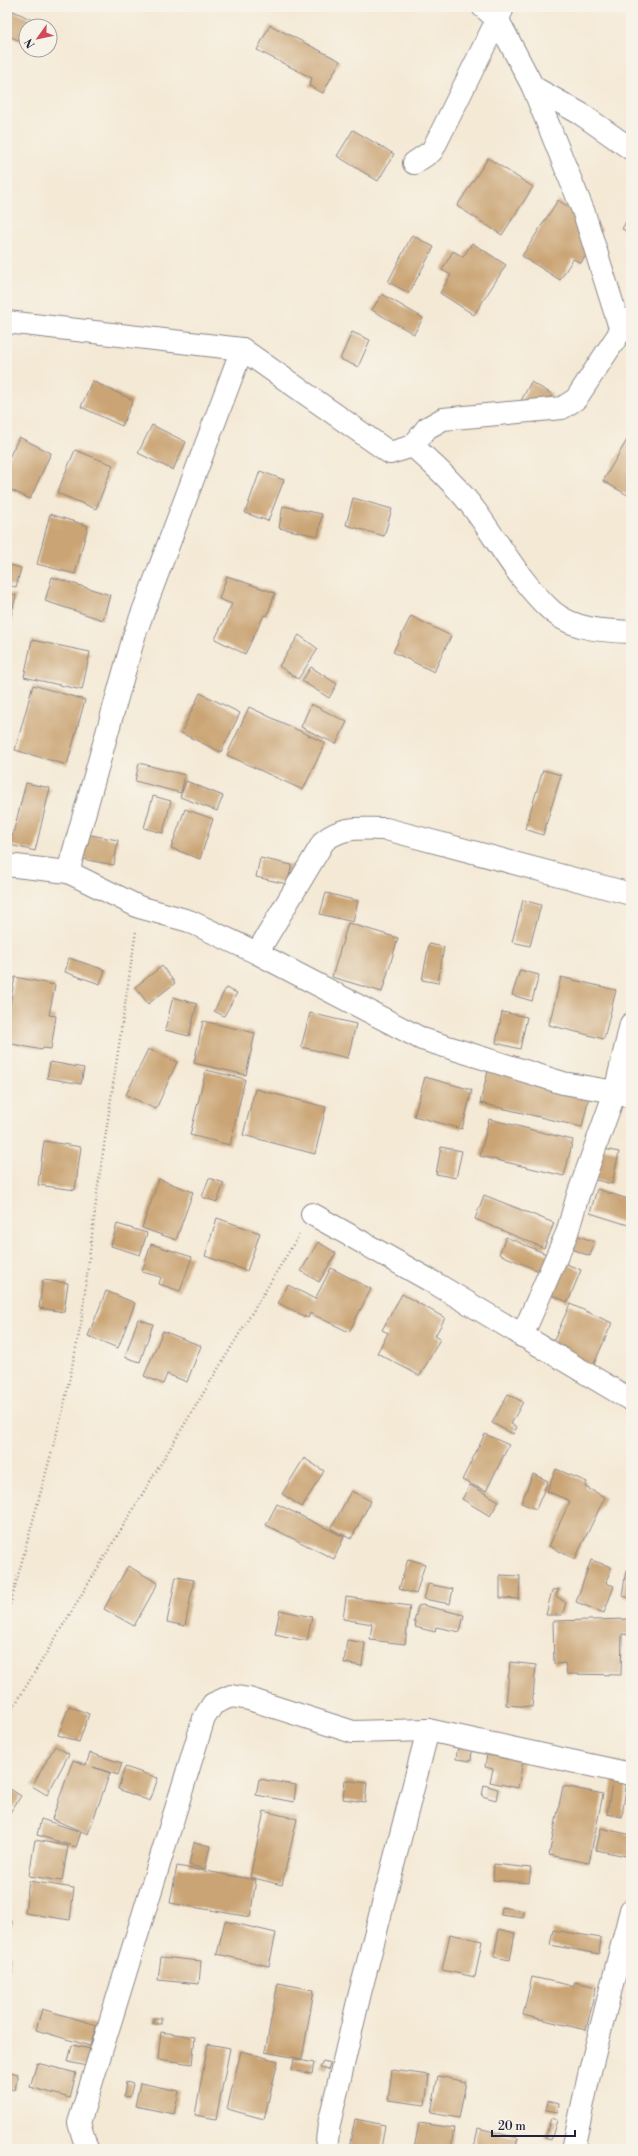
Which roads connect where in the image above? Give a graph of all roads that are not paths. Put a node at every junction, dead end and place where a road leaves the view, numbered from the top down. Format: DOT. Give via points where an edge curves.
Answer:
graph roads {
  1 [pos="495,11"];
  2 [pos="533,87"];
  3 [pos="631,149"];
  4 [pos="414,163"];
  5 [pos="7,322"];
  6 [pos="626,323"];
  7 [pos="242,349"];
  8 [pos="412,446"];
  9 [pos="631,632"];
  10 [pos="7,865"];
  11 [pos="68,872"];
  12 [pos="631,894"];
  13 [pos="257,953"];
  14 [pos="631,1024"];
  15 [pos="623,1095"];
  16 [pos="312,1214"];
  17 [pos="522,1336"];
  18 [pos="631,1400"];
  19 [pos="428,1730"];
  20 [pos="631,1774"];
  21 [pos="631,1910"];
  22 [pos="87,2149"];
  23 [pos="326,2149"];
  24 [pos="573,2149"];
  1 -- 2 [label="street"];
  1 -- 4 [label="street" via="432,151"];
  2 -- 3 [label="street" via="581,114"];
  2 -- 6 [label="street"];
  5 -- 7 [label="street"];
  6 -- 8 [label="street" via="576,399 562,408 443,418 427,428"];
  7 -- 8 [label="street" via="390,453"];
  7 -- 11 [label="street" via="135,633"];
  8 -- 9 [label="street" via="459,490 520,575 554,612 576,624 596,630"];
  10 -- 11 [label="street"];
  11 -- 13 [label="street" via="139,907 189,921"];
  12 -- 13 [label="street" via="386,829 346,829 334,832 324,841"];
  13 -- 15 [label="street" via="422,1039 563,1083"];
  14 -- 15 [label="street"];
  15 -- 17 [label="street" via="578,1195 567,1233"];
  16 -- 17 [label="street"];
  17 -- 18 [label="street"];
  19 -- 20 [label="street"];
  19 -- 22 [label="street" via="353,1732 249,1699 231,1696 213,1704 204,1718 79,2123"];
  19 -- 23 [label="street" via="358,2001 329,2124"];
  21 -- 24 [label="street" via="590,2070"];
}
